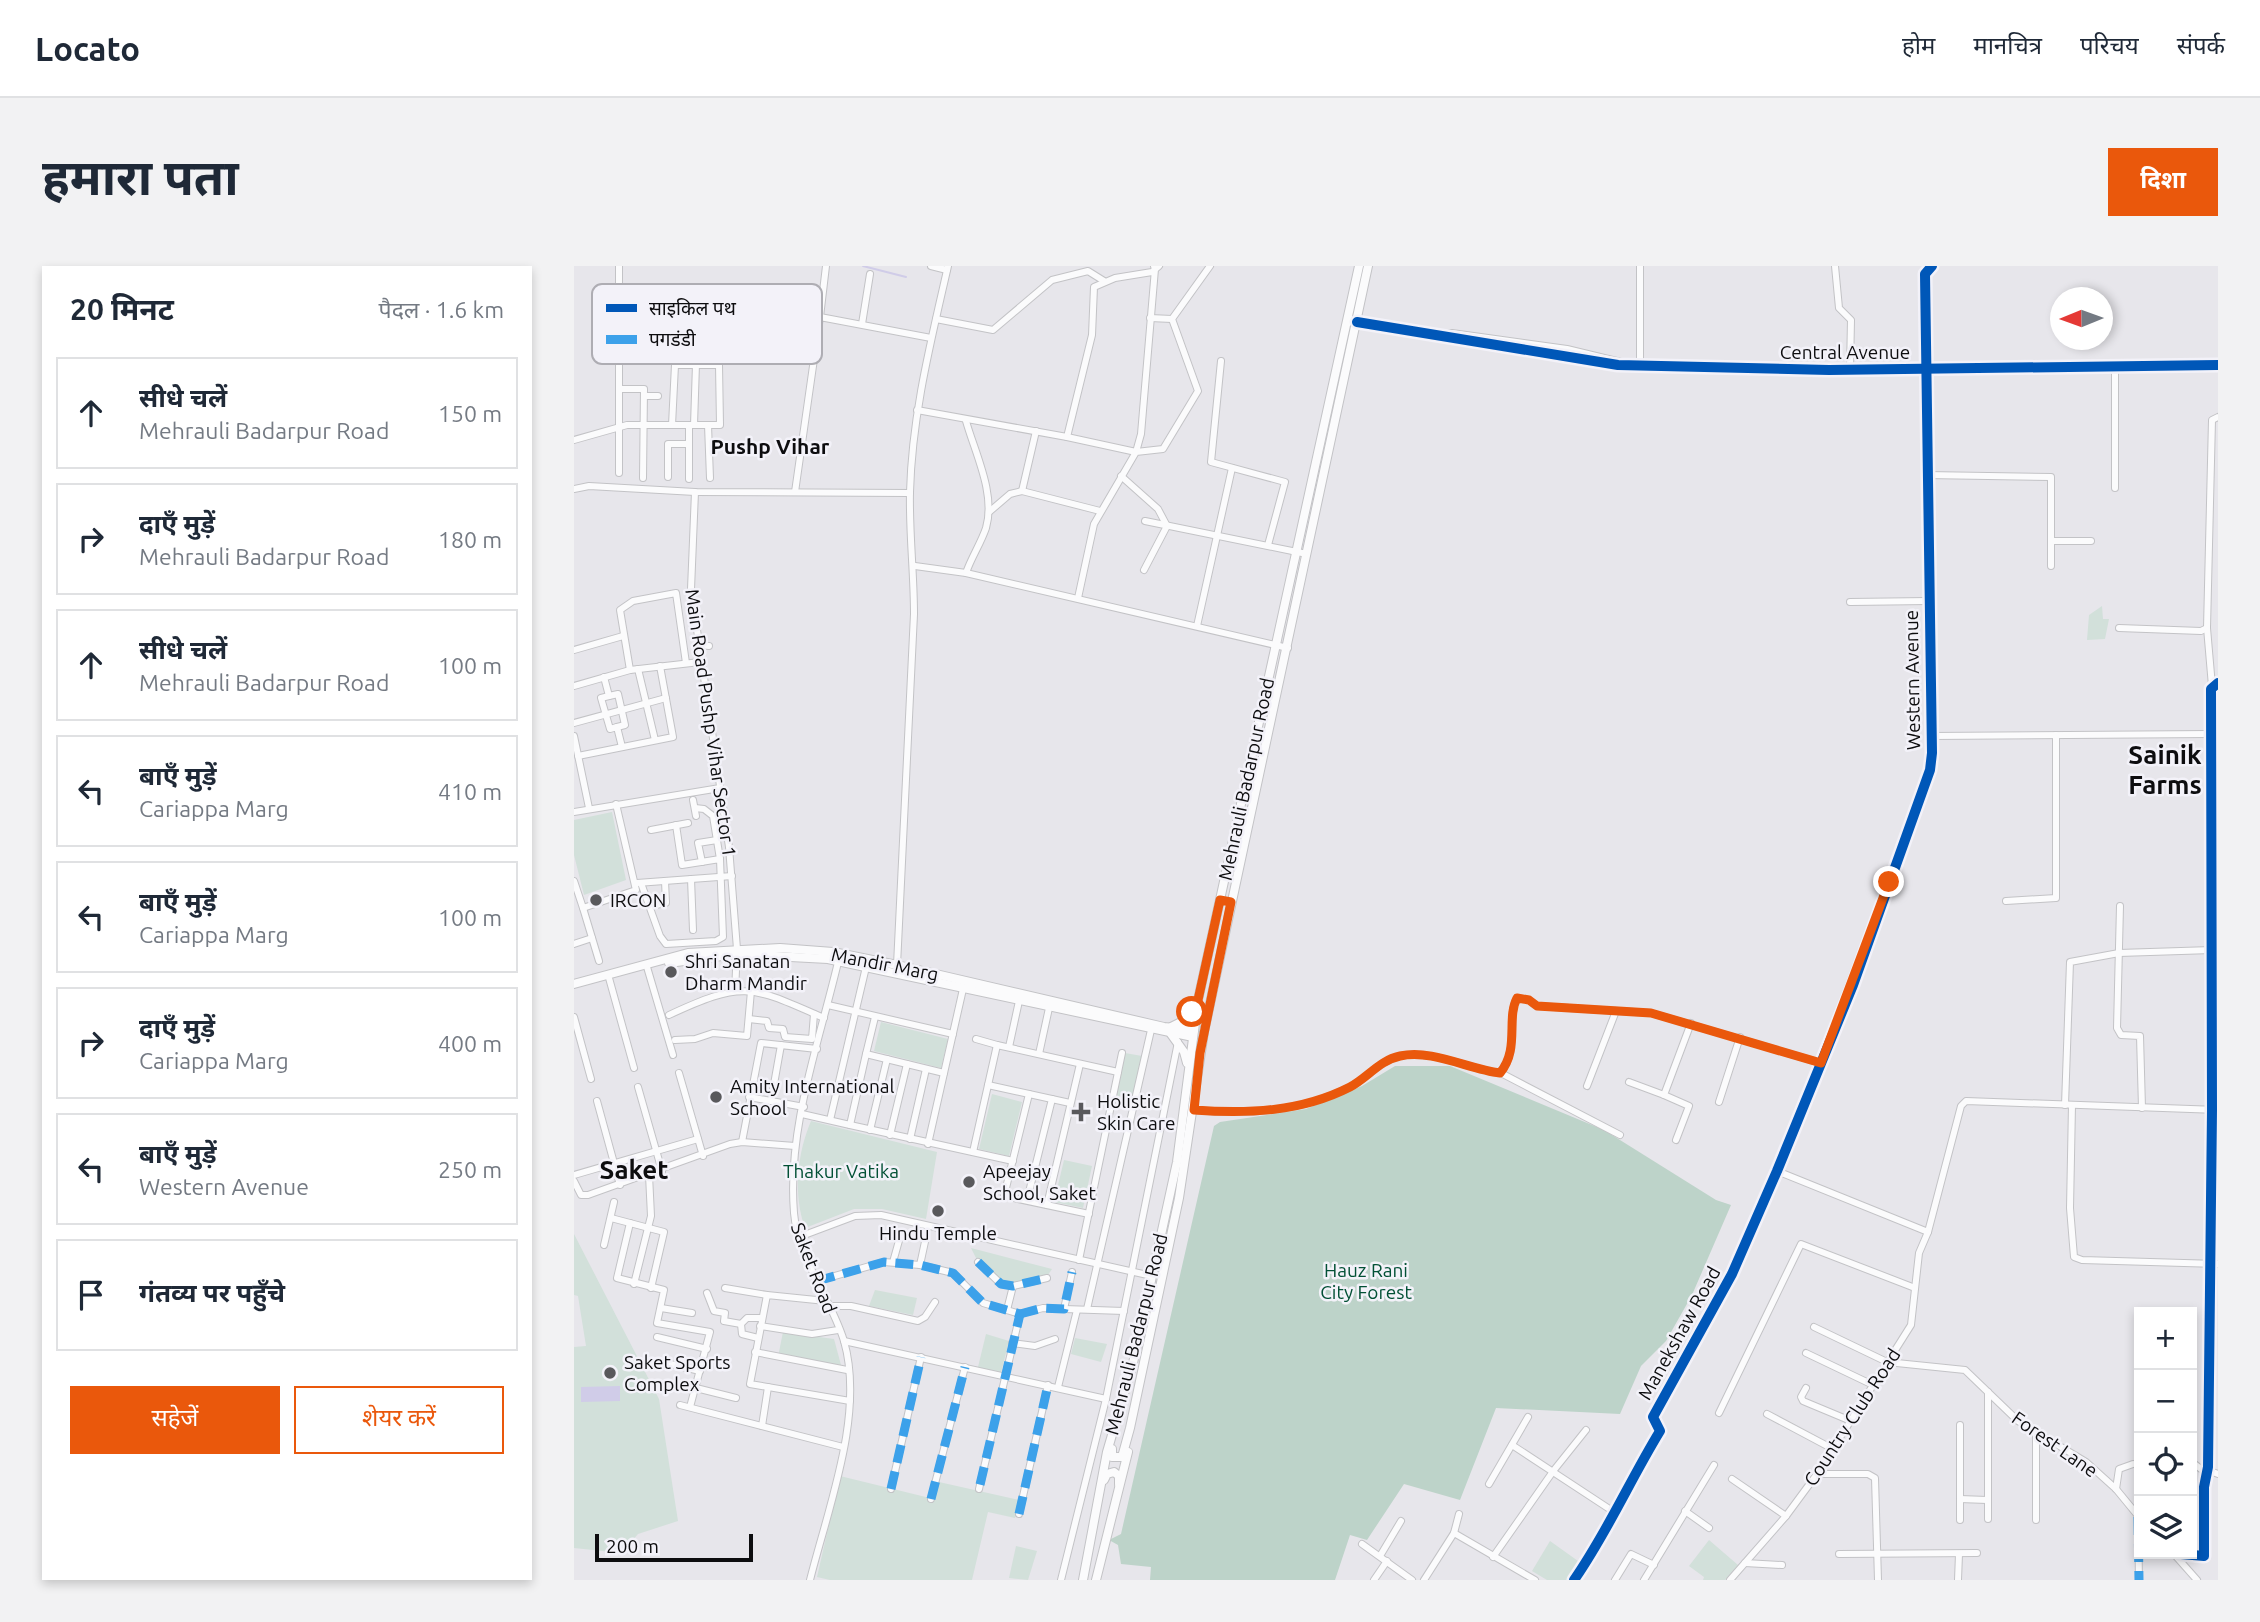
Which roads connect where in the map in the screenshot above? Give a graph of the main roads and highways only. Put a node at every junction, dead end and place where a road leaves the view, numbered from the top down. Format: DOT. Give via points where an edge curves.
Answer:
graph roads {
  1 [pos="1359,266"];
  2 [pos="1368,266"];
  3 [pos="1220,900"];
  4 [pos="1231,902"];
  5 [pos="737,951"];
  6 [pos="839,957"];
  7 [pos="574,986"];
  8 [pos="1198,1000"];
  9 [pos="1164,1027"];
  10 [pos="1171,1034"];
  11 [pos="1194,1034"];
  12 [pos="1189,1069"];
  13 [pos="1120,1411"];
  14 [pos="1130,1428"];
  15 [pos="1115,1508"];
  16 [pos="1097,1520"];
  17 [pos="1083,1580"];
  18 [pos="1096,1580"];
  1 -- 3 [label="main road, Mehrauli Badarpur Road"];
  2 -- 4 [label="main road, Mehrauli Badarpur Road"];
  3 -- 4 [label="main road"];
  3 -- 8 [label="main road, Mehrauli Badarpur Road"];
  4 -- 14 [label="main road, Mehrauli Badarpur Road" via="1200,1053 1179,1198"];
  5 -- 6 [label="main road, Mandir Marg" via="780,948"];
  5 -- 7 [label="main road, Mandir Marg"];
  5 -- 7 [label="main road, Mandir Marg" via="688,953"];
  6 -- 9 [label="main road, Mandir Marg" via="897,965"];
  6 -- 10 [label="main road, Mandir Marg" via="866,967"];
  8 -- 9 [label="main road" via="1183,1022"];
  8 -- 11 [label="main road, Mehrauli Badarpur Road"];
  9 -- 11 [label="main road, Mandir Marg"];
  10 -- 11 [label="main road, Mandir Marg"];
  10 -- 12 [label="main road"];
  11 -- 12 [label="main road, Mehrauli Badarpur Road"];
  12 -- 13 [label="main road, Mehrauli Badarpur Road" via="1177,1162"];
  13 -- 14 [label="main road" via="1111,1452 1114,1458 1122,1457"];
  13 -- 16 [label="main road, Mehrauli Badarpur Road" via="1107,1452"];
  14 -- 15 [label="main road"];
  15 -- 16 [label="main road" via="1119,1478 1111,1472 1105,1477"];
  15 -- 18 [label="main road"];
  16 -- 17 [label="main road, Mehrauli Badarpur Road"];
}
